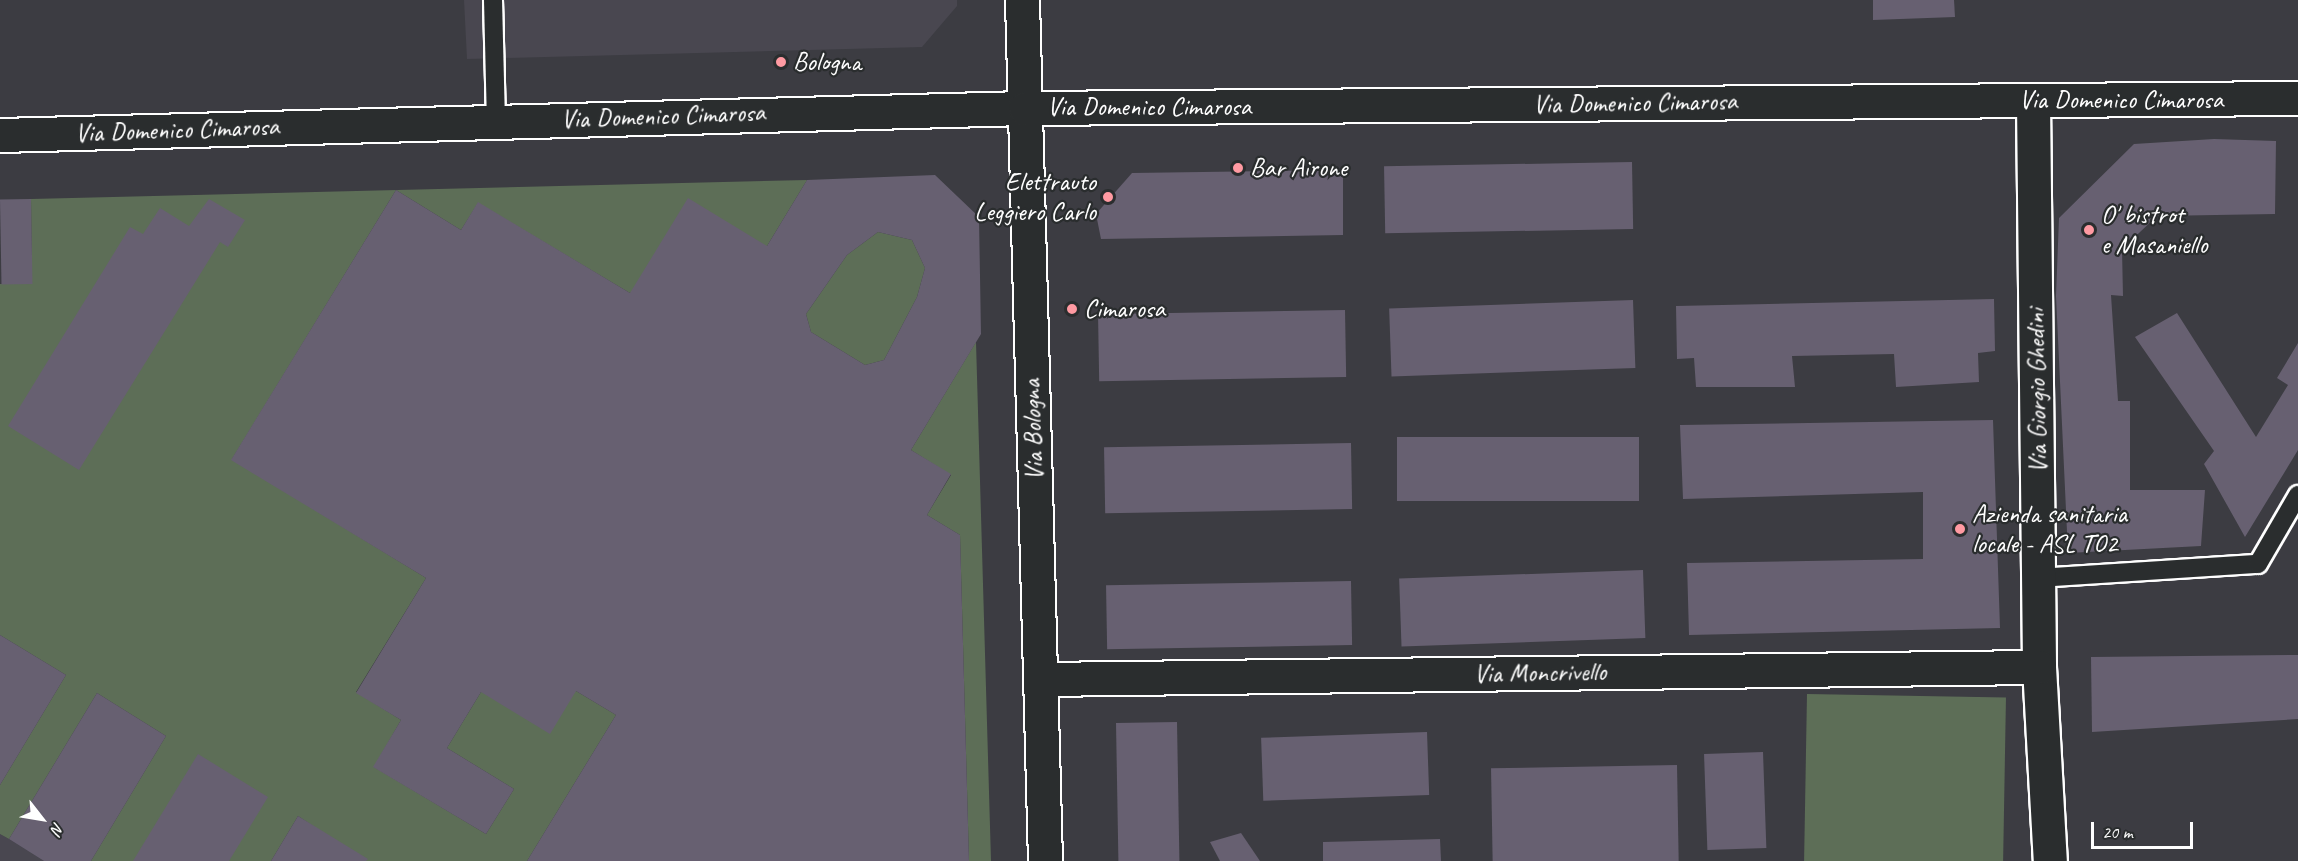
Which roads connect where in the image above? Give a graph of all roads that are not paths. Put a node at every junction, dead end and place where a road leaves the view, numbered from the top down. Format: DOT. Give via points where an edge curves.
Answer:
graph roads {
  1 [pos="493,0"];
  2 [pos="1022,0"];
  3 [pos="2298,98"];
  4 [pos="2033,100"];
  5 [pos="1024,108"];
  6 [pos="496,120"];
  7 [pos="0,135"];
  8 [pos="2298,495"];
  9 [pos="2039,578"];
  10 [pos="2039,667"];
  11 [pos="1040,679"];
  12 [pos="1045,861"];
  13 [pos="2050,861"];
  1 -- 6 [label="lane"];
  2 -- 5 [label="street, Via Bologna"];
  3 -- 4 [label="street, Via Domenico Cimarosa"];
  4 -- 5 [label="street, Via Domenico Cimarosa"];
  4 -- 9 [label="street, Via Giorgio Ghedini"];
  5 -- 6 [label="street, Via Domenico Cimarosa"];
  5 -- 11 [label="street, Via Bologna"];
  6 -- 7 [label="street, Via Domenico Cimarosa"];
  8 -- 9 [label="lane" via="2258,564"];
  9 -- 10 [label="street, Via Giorgio Ghedini"];
  10 -- 11 [label="street, Via Moncrivello"];
  10 -- 13 [label="street, Via Giorgio Ghedini"];
  11 -- 12 [label="street, Via Bologna"];
}
